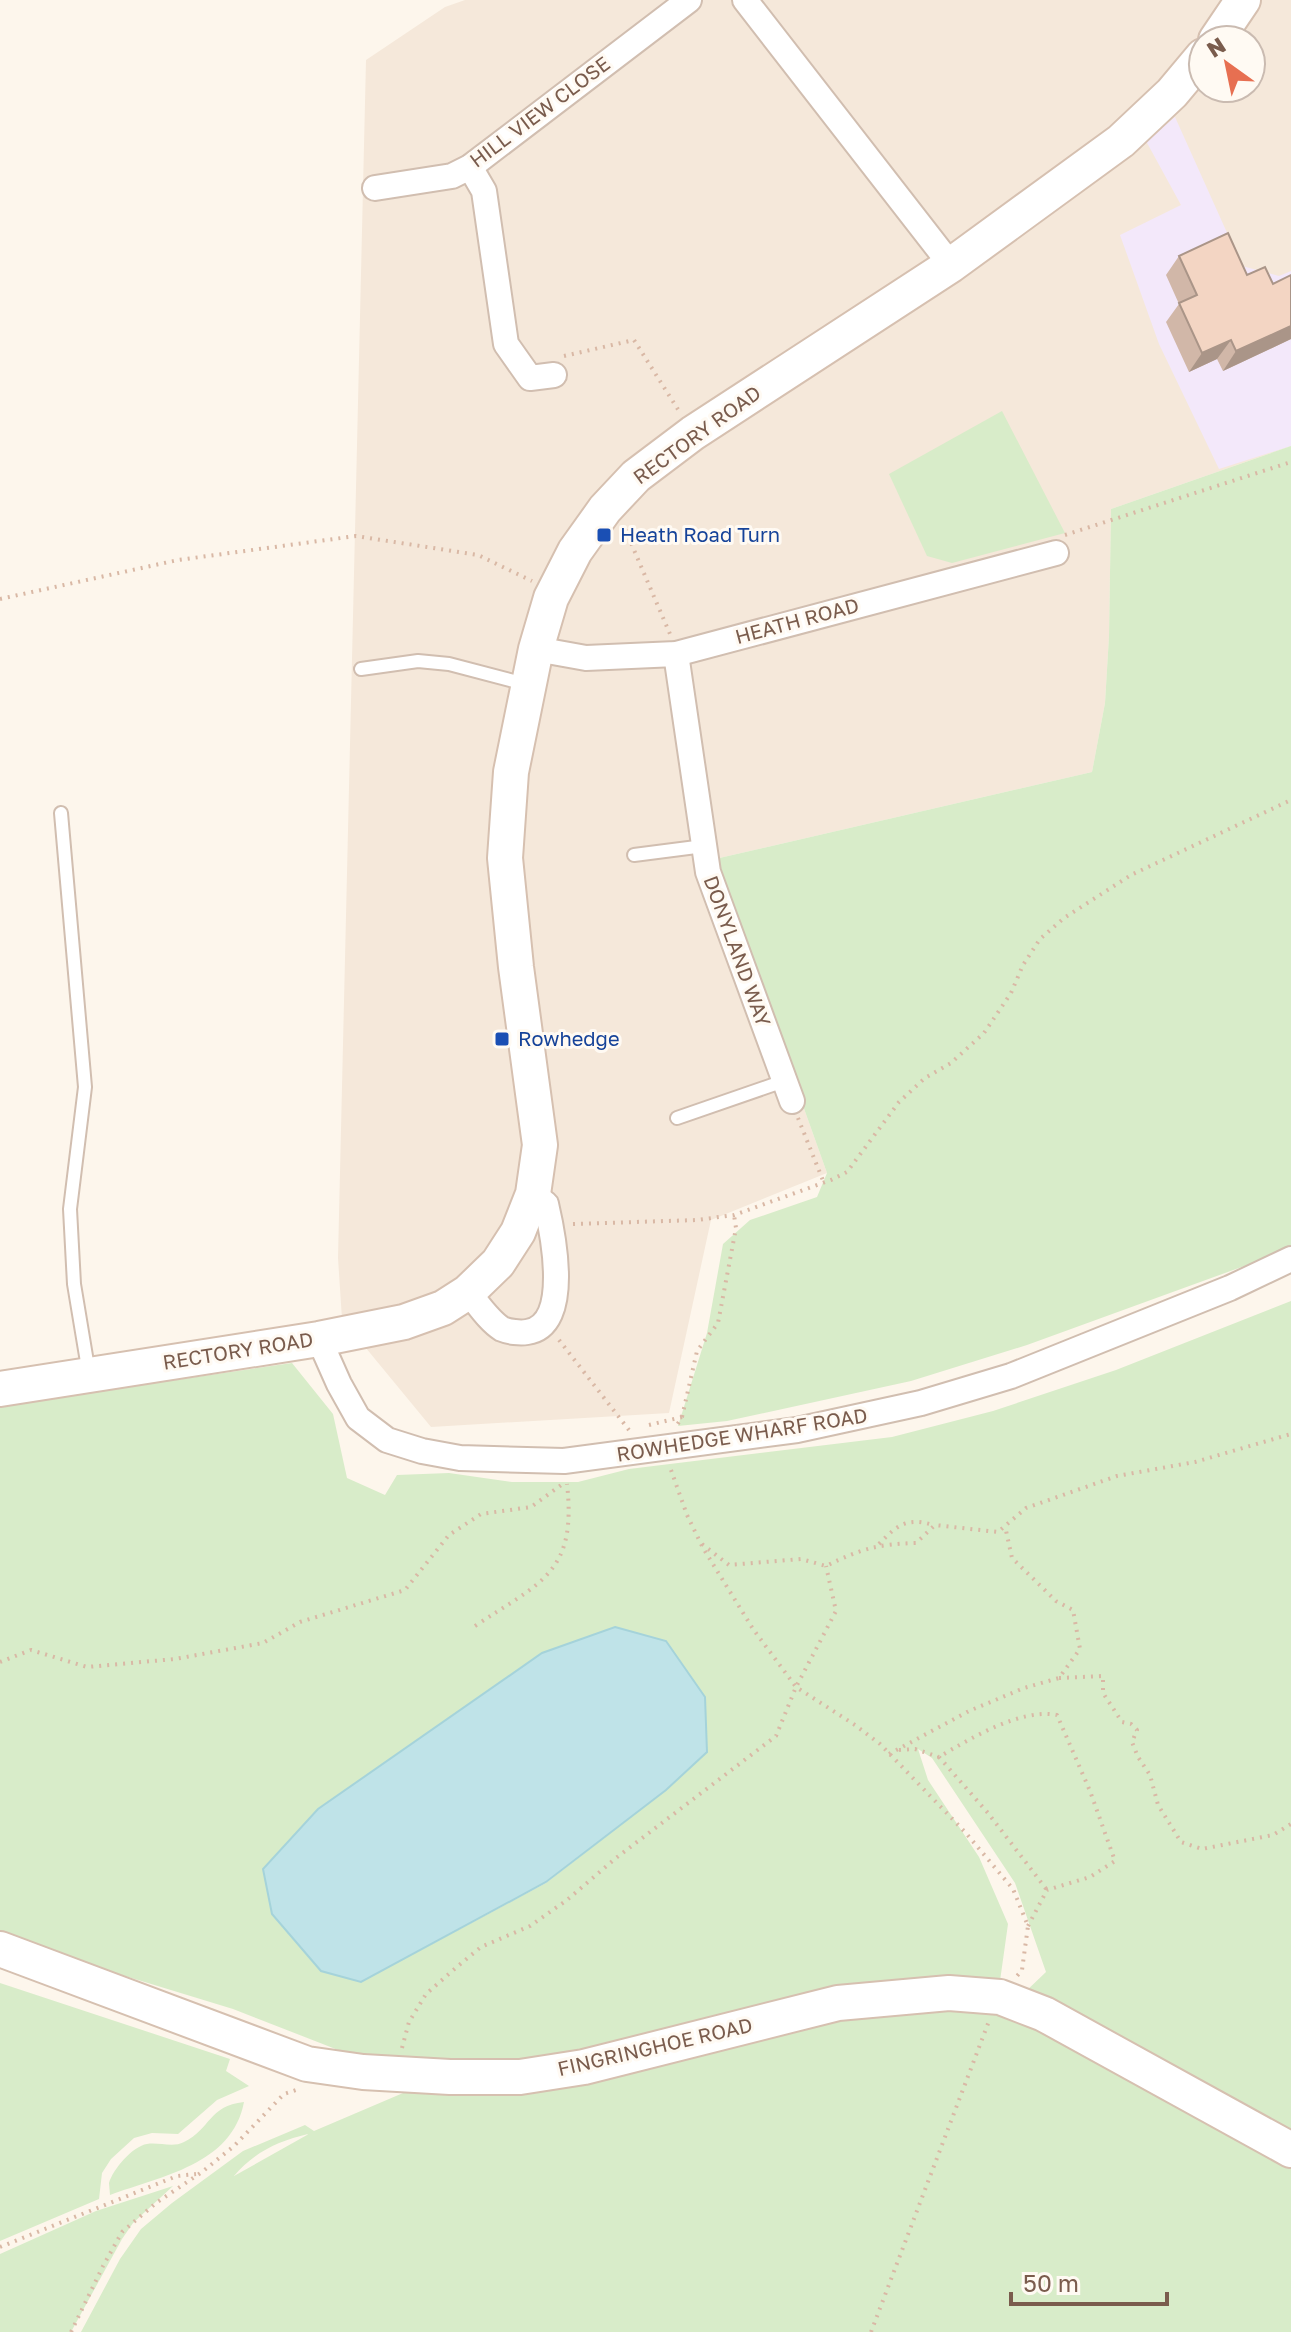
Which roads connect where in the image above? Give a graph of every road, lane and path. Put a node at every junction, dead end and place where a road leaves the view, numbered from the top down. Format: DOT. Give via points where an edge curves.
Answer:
graph roads {
  1 [pos="689,0"];
  2 [pos="745,0"];
  3 [pos="1243,0"];
  4 [pos="1227,24"];
  5 [pos="1187,75"];
  6 [pos="470,167"];
  7 [pos="375,188"];
  8 [pos="951,265"];
  9 [pos="535,383"];
  10 [pos="693,433"];
  11 [pos="1291,462"];
  12 [pos="613,501"];
  13 [pos="1056,553"];
  14 [pos="555,591"];
  15 [pos="0,599"];
  16 [pos="536,649"];
  17 [pos="677,654"];
  18 [pos="361,669"];
  19 [pos="528,685"];
  20 [pos="1291,800"];
  21 [pos="61,813"];
  22 [pos="704,846"];
  23 [pos="634,855"];
  24 [pos="788,1091"];
  25 [pos="677,1118"];
  26 [pos="824,1183"];
  27 [pos="533,1194"];
  28 [pos="734,1215"];
  29 [pos="551,1224"];
  30 [pos="1291,1259"];
  31 [pos="468,1292"];
  32 [pos="545,1322"];
  33 [pos="319,1339"];
  34 [pos="89,1374"];
  35 [pos="0,1389"];
  36 [pos="682,1417"];
  37 [pos="1291,1434"];
  38 [pos="672,1448"];
  39 [pos="565,1472"];
  40 [pos="935,1525"];
  41 [pos="1005,1526"];
  42 [pos="700,1542"];
  43 [pos="877,1546"];
  44 [pos="826,1566"];
  45 [pos="475,1626"];
  46 [pos="0,1662"];
  47 [pos="1059,1678"];
  48 [pos="796,1687"];
  49 [pos="892,1752"];
  50 [pos="939,1757"];
  51 [pos="1291,1824"];
  52 [pos="1047,1890"];
  53 [pos="1028,1926"];
  54 [pos="0,1949"];
  55 [pos="1000,1997"];
  56 [pos="400,2074"];
  57 [pos="301,2088"];
  58 [pos="1291,2150"];
  59 [pos="198,2174"];
  60 [pos="0,2247"];
  61 [pos="71,2332"];
  62 [pos="871,2332"];
  1 -- 6 [label="street, HILL VIEW CLOSE"];
  2 -- 8 [label="street"];
  3 -- 4 [label="street"];
  5 -- 8 [label="street, RECTORY ROAD" via="1121,141"];
  6 -- 7 [label="street, HILL VIEW CLOSE" via="452,176"];
  6 -- 9 [label="street" via="484,191 506,344"];
  8 -- 10 [label="street, RECTORY ROAD"];
  9 -- 10 [label="path" via="557,357 634,340"];
  10 -- 12 [label="street, RECTORY ROAD" via="636,476"];
  11 -- 13 [label="path" via="1052,538"];
  12 -- 14 [label="street, RECTORY ROAD" via="575,551"];
  12 -- 17 [label="path"];
  13 -- 17 [label="street, HEATH ROAD"];
  14 -- 15 [label="path" via="478,555 356,536 178,560"];
  14 -- 16 [label="street, RECTORY ROAD"];
  16 -- 17 [label="street, HEATH ROAD" via="586,658"];
  16 -- 19 [label="street, RECTORY ROAD"];
  17 -- 22 [label="street, DONYLAND WAY"];
  18 -- 19 [label="lane" via="418,661"];
  19 -- 27 [label="street, RECTORY ROAD" via="511,772 505,858 540,1145"];
  20 -- 26 [label="path" via="1131,875 1064,918 1040,939 984,1033 899,1102 847,1172"];
  21 -- 34 [label="lane" via="85,1087 70,1209 74,1284"];
  22 -- 23 [label="lane"];
  22 -- 24 [label="street, DONYLAND WAY" via="708,872"];
  24 -- 25 [label="lane"];
  24 -- 26 [label="path"];
  26 -- 28 [label="path"];
  27 -- 29 [label="street" via="546,1204"];
  27 -- 31 [label="street, RECTORY ROAD" via="518,1232"];
  28 -- 29 [label="path"];
  28 -- 36 [label="path" via="718,1323 697,1351"];
  29 -- 32 [label="street" via="556,1279"];
  30 -- 38 [label="street, ROWHEDGE WHARF ROAD" via="1011,1376 859,1417"];
  31 -- 32 [label="street" via="503,1329 535,1331"];
  31 -- 33 [label="street, RECTORY ROAD" via="404,1322"];
  32 -- 36 [label="path" via="628,1431"];
  33 -- 34 [label="street, RECTORY ROAD"];
  33 -- 39 [label="street, ROWHEDGE WHARF ROAD" via="358,1418 387,1440 460,1458"];
  34 -- 35 [label="street, RECTORY ROAD"];
  36 -- 38 [label="path"];
  36 -- 38 [label="path"];
  37 -- 41 [label="path" via="1195,1462 1117,1476 1026,1508"];
  38 -- 39 [label="street, ROWHEDGE WHARF ROAD"];
  38 -- 42 [label="path" via="687,1515"];
  39 -- 45 [label="path" via="569,1529 557,1563 548,1575"];
  39 -- 46 [label="path" via="531,1507 481,1514 449,1535 405,1590 300,1622 263,1643 87,1667 31,1650"];
  40 -- 41 [label="path" via="998,1532"];
  40 -- 43 [label="path" via="916,1543"];
  40 -- 43 [label="path" via="915,1520 894,1529"];
  41 -- 47 [label="path" via="1012,1558 1056,1601 1073,1610 1080,1649"];
  42 -- 44 [label="path" via="729,1565 801,1559"];
  42 -- 48 [label="path"];
  43 -- 44 [label="path"];
  44 -- 48 [label="path" via="836,1611"];
  47 -- 49 [label="path" via="969,1711"];
  47 -- 51 [label="path" via="1103,1676 1103,1693 1122,1722 1137,1730 1132,1742 1150,1775 1158,1805 1181,1842 1202,1849 1273,1835"];
  48 -- 49 [label="path"];
  48 -- 56 [label="path" via="776,1736 567,1900 530,1926 481,1947 426,1994 409,2022"];
  49 -- 50 [label="path" via="915,1749"];
  49 -- 53 [label="path" via="1013,1889"];
  50 -- 52 [label="path"];
  50 -- 52 [label="path" via="994,1727 1044,1712 1057,1715 1115,1861 1090,1877"];
  52 -- 53 [label="path"];
  53 -- 55 [label="path" via="1022,1970"];
  54 -- 56 [label="street, FINGRINGHOE ROAD" via="307,2064"];
  55 -- 56 [label="street, FINGRINGHOE ROAD" via="949,1993 838,2003 584,2067 520,2077"];
  55 -- 58 [label="street, FINGRINGHOE ROAD" via="1044,2014"];
  55 -- 62 [label="path"];
  57 -- 59 [label="path" via="284,2094 234,2146"];
  59 -- 60 [label="path" via="177,2176"];
  59 -- 61 [label="path" via="122,2232"];
}
